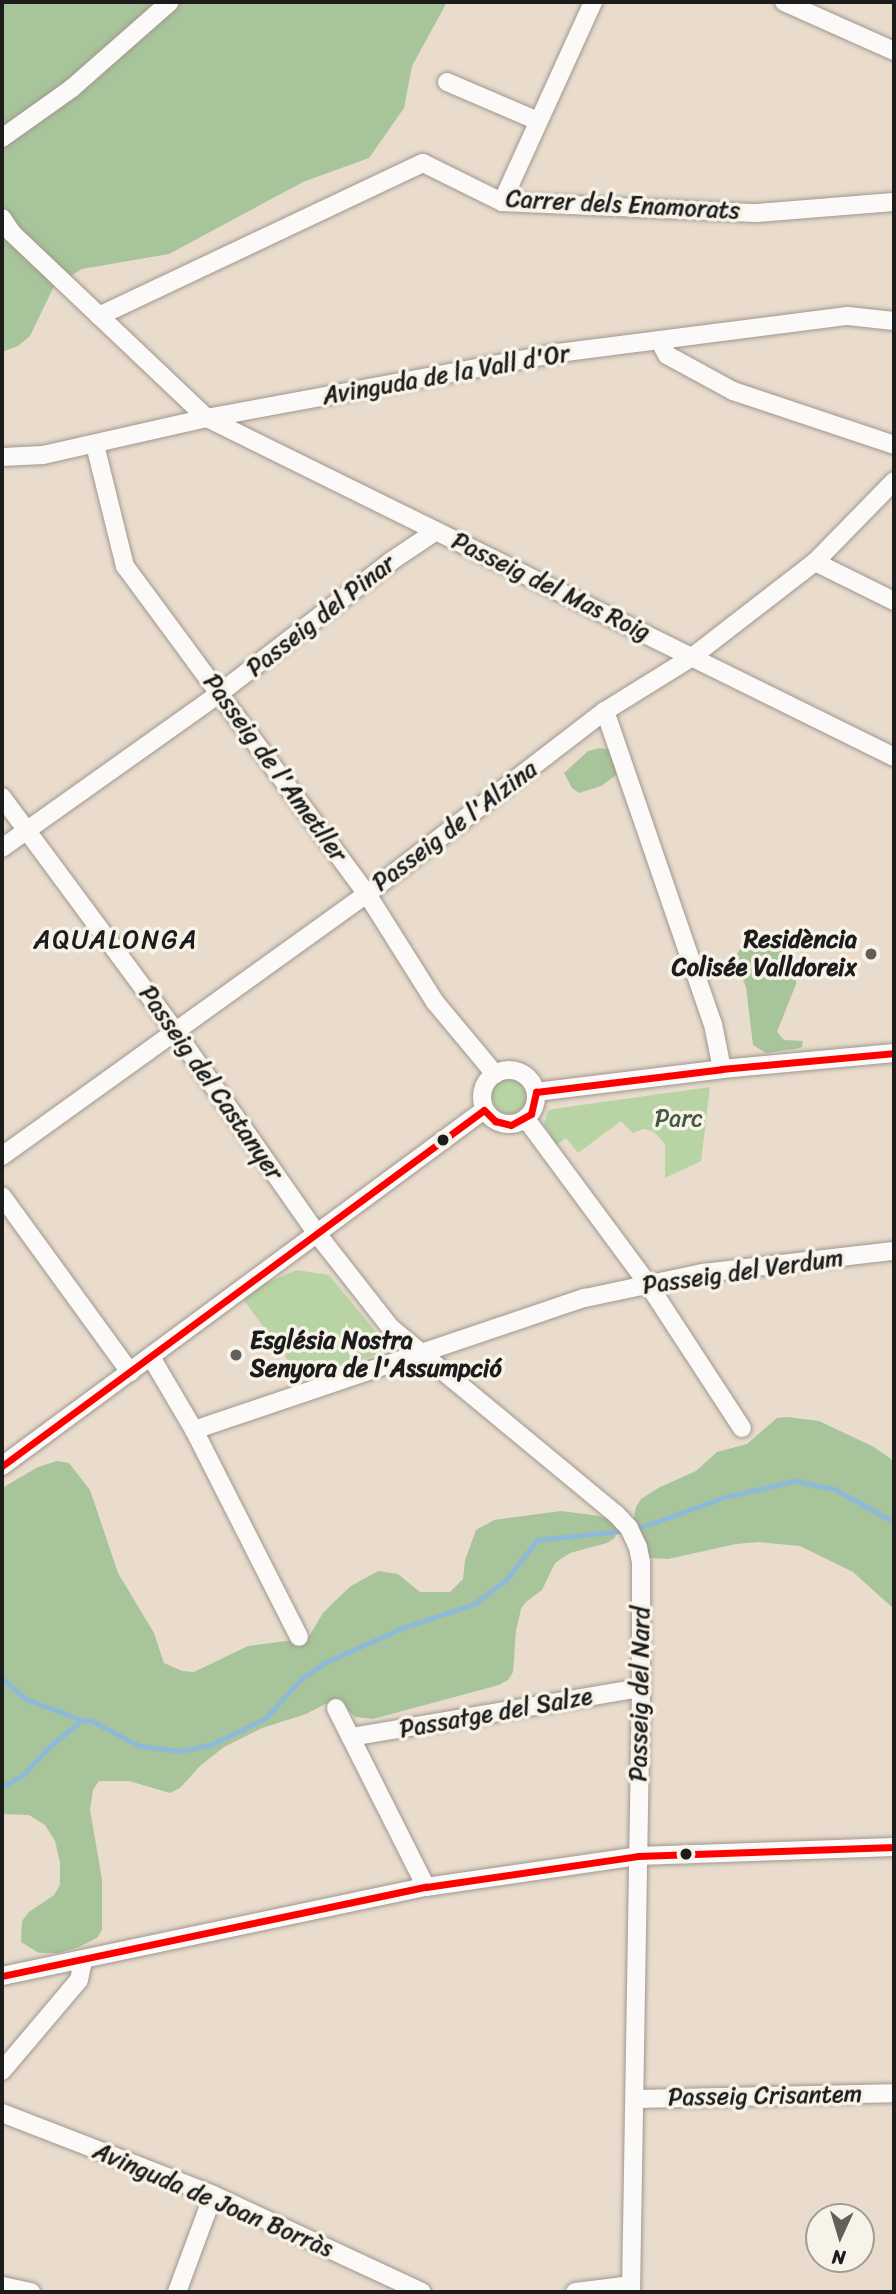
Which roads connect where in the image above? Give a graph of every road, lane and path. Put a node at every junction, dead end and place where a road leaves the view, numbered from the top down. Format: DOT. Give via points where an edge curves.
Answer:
graph roads {
  1 [pos="170,2"];
  2 [pos="593,2"];
  3 [pos="784,2"];
  4 [pos="894,51"];
  5 [pos="447,82"];
  6 [pos="538,121"];
  7 [pos="2,138"];
  8 [pos="502,202"];
  9 [pos="894,202"];
  10 [pos="2,218"];
  11 [pos="99,316"];
  12 [pos="894,321"];
  13 [pos="659,340"];
  14 [pos="207,418"];
  15 [pos="95,445"];
  16 [pos="894,445"];
  17 [pos="2,457"];
  18 [pos="894,481"];
  19 [pos="436,530"];
  20 [pos="815,562"];
  21 [pos="894,601"];
  22 [pos="691,657"];
  23 [pos="220,694"];
  24 [pos="605,711"];
  25 [pos="894,757"];
  26 [pos="2,797"];
  27 [pos="26,830"];
  28 [pos="2,848"];
  29 [pos="367,894"];
  30 [pos="175,1031"];
  31 [pos="894,1053"];
  32 [pos="722,1069"];
  33 [pos="495,1074"];
  34 [pos="536,1092"];
  35 [pos="484,1110"];
  36 [pos="526,1119"];
  37 [pos="2,1156"];
  38 [pos="2,1196"];
  39 [pos="318,1236"];
  40 [pos="894,1251"];
  41 [pos="648,1284"];
  42 [pos="421,1355"];
  43 [pos="151,1357"];
  44 [pos="130,1372"];
  45 [pos="743,1427"];
  46 [pos="194,1430"];
  47 [pos="2,1466"];
  48 [pos="299,1637"];
  49 [pos="641,1688"];
  50 [pos="336,1708"];
  51 [pos="351,1737"];
  52 [pos="894,1847"];
  53 [pos="638,1856"];
  54 [pos="426,1887"];
  55 [pos="83,1961"];
  56 [pos="2,1976"];
  57 [pos="2,2071"];
  58 [pos="894,2092"];
  59 [pos="635,2099"];
  60 [pos="2,2113"];
  61 [pos="213,2195"];
  62 [pos="2,2286"];
  63 [pos="631,2289"];
  64 [pos="32,2292"];
  65 [pos="177,2292"];
  66 [pos="422,2292"];
  67 [pos="575,2292"];
  1 -- 7 [label="street" via="72,88"];
  2 -- 6 [label="street"];
  3 -- 4 [label="street"];
  5 -- 6 [label="street"];
  6 -- 8 [label="street"];
  8 -- 9 [label="street, Carrer dels Enamorats" via="757,213"];
  8 -- 11 [label="street, Carrer dels Enamorats" via="422,163"];
  10 -- 11 [label="street, Passeig del Mas Roig"];
  11 -- 14 [label="street, Passeig del Mas Roig"];
  12 -- 13 [label="street, Avinguda de la Vall d'Or" via="848,316"];
  13 -- 14 [label="street, Avinguda de la Vall d'Or" via="558,353"];
  13 -- 16 [label="street" via="667,355 733,391"];
  14 -- 15 [label="street, Avinguda de la Vall d'Or"];
  14 -- 19 [label="street, Passeig del Mas Roig"];
  15 -- 17 [label="street, Avinguda de la Vall d'Or"];
  15 -- 23 [label="street, Passeig de l'Ametller" via="125,566"];
  18 -- 20 [label="street, Passeig de l'Alzina"];
  19 -- 22 [label="street, Passeig del Mas Roig"];
  19 -- 23 [label="street, Passeig del Pinar"];
  20 -- 21 [label="street"];
  20 -- 22 [label="street, Passeig de l'Alzina"];
  22 -- 24 [label="street, Passeig de l'Alzina"];
  22 -- 25 [label="street, Passeig del Mas Roig"];
  23 -- 27 [label="street, Passeig del Pinar"];
  23 -- 29 [label="street, Passeig de l'Ametller"];
  24 -- 29 [label="street, Passeig de l'Alzina"];
  24 -- 32 [label="street" via="713,1024"];
  26 -- 27 [label="street, Passeig del Castanyer"];
  27 -- 28 [label="street, Passeig del Pinar"];
  27 -- 30 [label="street, Passeig del Castanyer"];
  29 -- 30 [label="street, Passeig de l'Alzina"];
  29 -- 33 [label="street, Passeig de l'Ametller" via="435,1002"];
  30 -- 37 [label="street, Passeig de l'Alzina"];
  30 -- 39 [label="street, Passeig del Castanyer"];
  31 -- 32 [label="street"];
  32 -- 34 [label="street"];
  33 -- 34 [label="street" via="521,1072"];
  33 -- 35 [label="street" via="484,1086"];
  34 -- 36 [label="street" via="535,1107"];
  35 -- 36 [label="street" via="503,1124"];
  35 -- 39 [label="street"];
  36 -- 41 [label="street"];
  38 -- 44 [label="street"];
  39 -- 42 [label="street, Passeig del Nard" via="391,1328"];
  39 -- 43 [label="street"];
  40 -- 41 [label="street, Passeig del Verdum" via="703,1273"];
  41 -- 42 [label="street, Passeig del Verdum" via="585,1298"];
  41 -- 45 [label="street"];
  42 -- 46 [label="street, Passeig del Verdum"];
  42 -- 49 [label="street, Passeig del Nard" via="629,1528 641,1562"];
  43 -- 44 [label="street"];
  43 -- 46 [label="street"];
  44 -- 47 [label="street"];
  46 -- 48 [label="street"];
  49 -- 51 [label="street, Passatge del Salze"];
  49 -- 53 [label="street, Passeig del Nard"];
  50 -- 51 [label="street"];
  51 -- 54 [label="street"];
  52 -- 53 [label="street"];
  53 -- 54 [label="street"];
  53 -- 59 [label="street, Passeig del Nard"];
  54 -- 55 [label="street"];
  55 -- 56 [label="street"];
  55 -- 57 [label="street" via="79,1980"];
  58 -- 59 [label="street, Passeig Crisantem"];
  59 -- 63 [label="street, Passeig del Nard"];
  60 -- 61 [label="street, Avinguda de Joan Borràs"];
  61 -- 65 [label="street"];
  61 -- 66 [label="street, Avinguda de Joan Borràs"];
  62 -- 64 [label="street"];
  63 -- 67 [label="street"];
}
